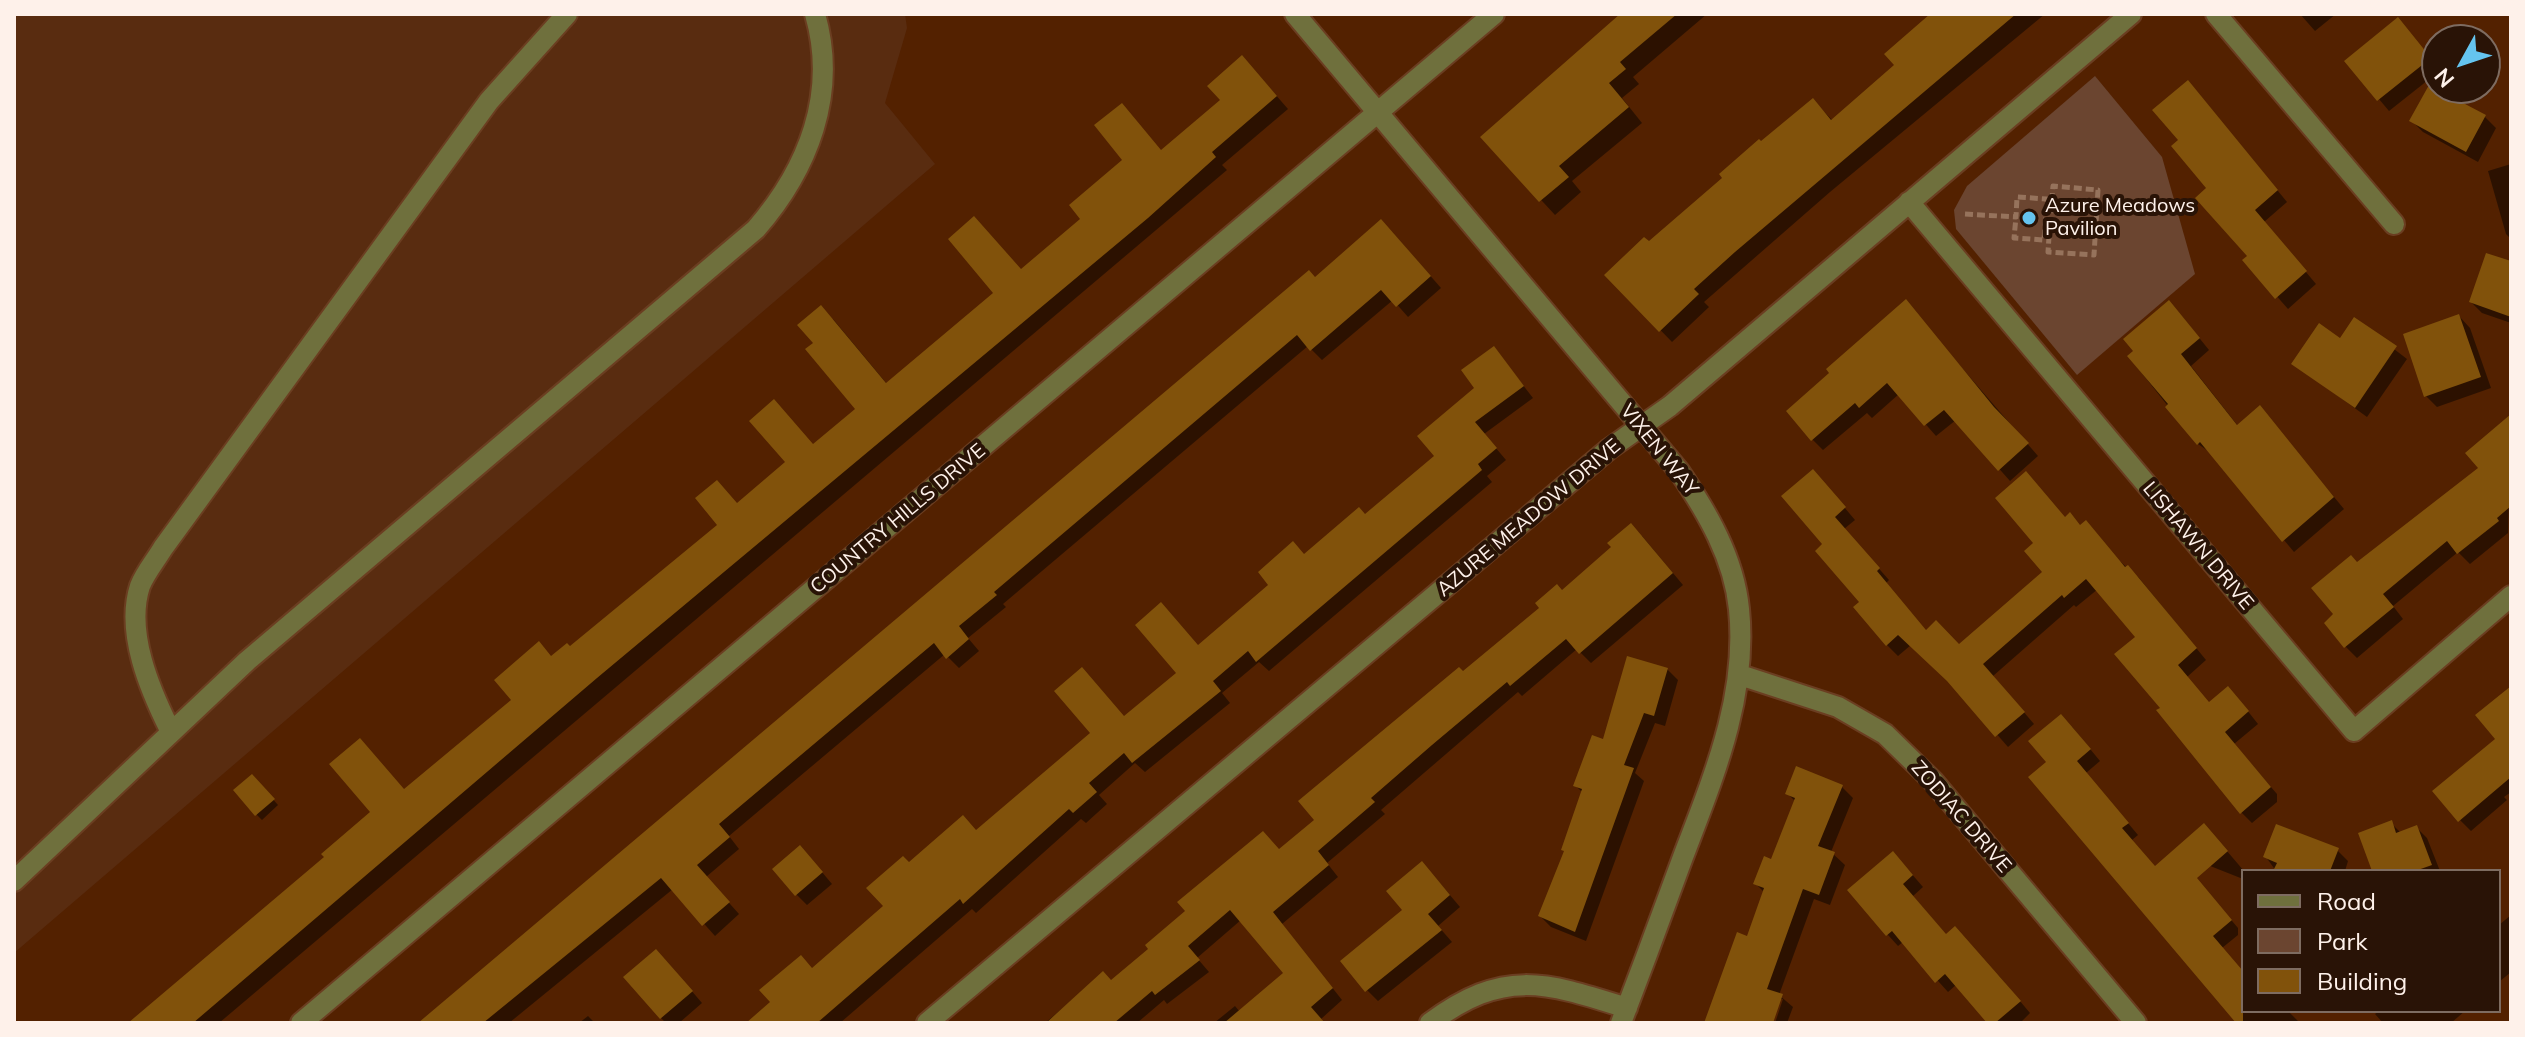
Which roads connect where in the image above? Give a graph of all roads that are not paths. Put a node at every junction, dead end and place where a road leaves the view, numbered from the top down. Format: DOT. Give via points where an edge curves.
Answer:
graph roads {
  1 [pos="567,14"];
  2 [pos="815,14"];
  3 [pos="1295,14"];
  4 [pos="1494,14"];
  5 [pos="2131,14"];
  6 [pos="2216,14"];
  7 [pos="1378,112"];
  8 [pos="1909,202"];
  9 [pos="2394,224"];
  10 [pos="1641,426"];
  11 [pos="2511,596"];
  12 [pos="1740,675"];
  13 [pos="170,730"];
  14 [pos="14,881"];
  15 [pos="1624,1016"];
  16 [pos="301,1023"];
  17 [pos="927,1023"];
  18 [pos="1430,1023"];
  19 [pos="2136,1023"];
  1 -- 13 [label="street" via="489,101 141,585 137,638"];
  2 -- 13 [label="street" via="822,100 804,161 784,197 756,229"];
  3 -- 7 [label="street, VIXEN WAY"];
  4 -- 7 [label="street, COUNTRY HILLS DRIVE"];
  5 -- 8 [label="street, AZURE MEADOW DRIVE"];
  6 -- 9 [label="street"];
  7 -- 10 [label="street, VIXEN WAY"];
  7 -- 16 [label="street, COUNTRY HILLS DRIVE"];
  8 -- 10 [label="street, AZURE MEADOW DRIVE"];
  8 -- 11 [label="street, LISHAWN DRIVE" via="2354,731"];
  10 -- 12 [label="street, VIXEN WAY" via="1706,510 1724,551 1739,608"];
  10 -- 17 [label="street, AZURE MEADOW DRIVE"];
  12 -- 15 [label="street, VIXEN WAY" via="1710,785"];
  12 -- 19 [label="street, ZODIAC DRIVE" via="1838,707 1885,734 1933,781"];
  13 -- 14 [label="street"];
  15 -- 18 [label="street" via="1542,985 1507,985 1459,1001"];
}
